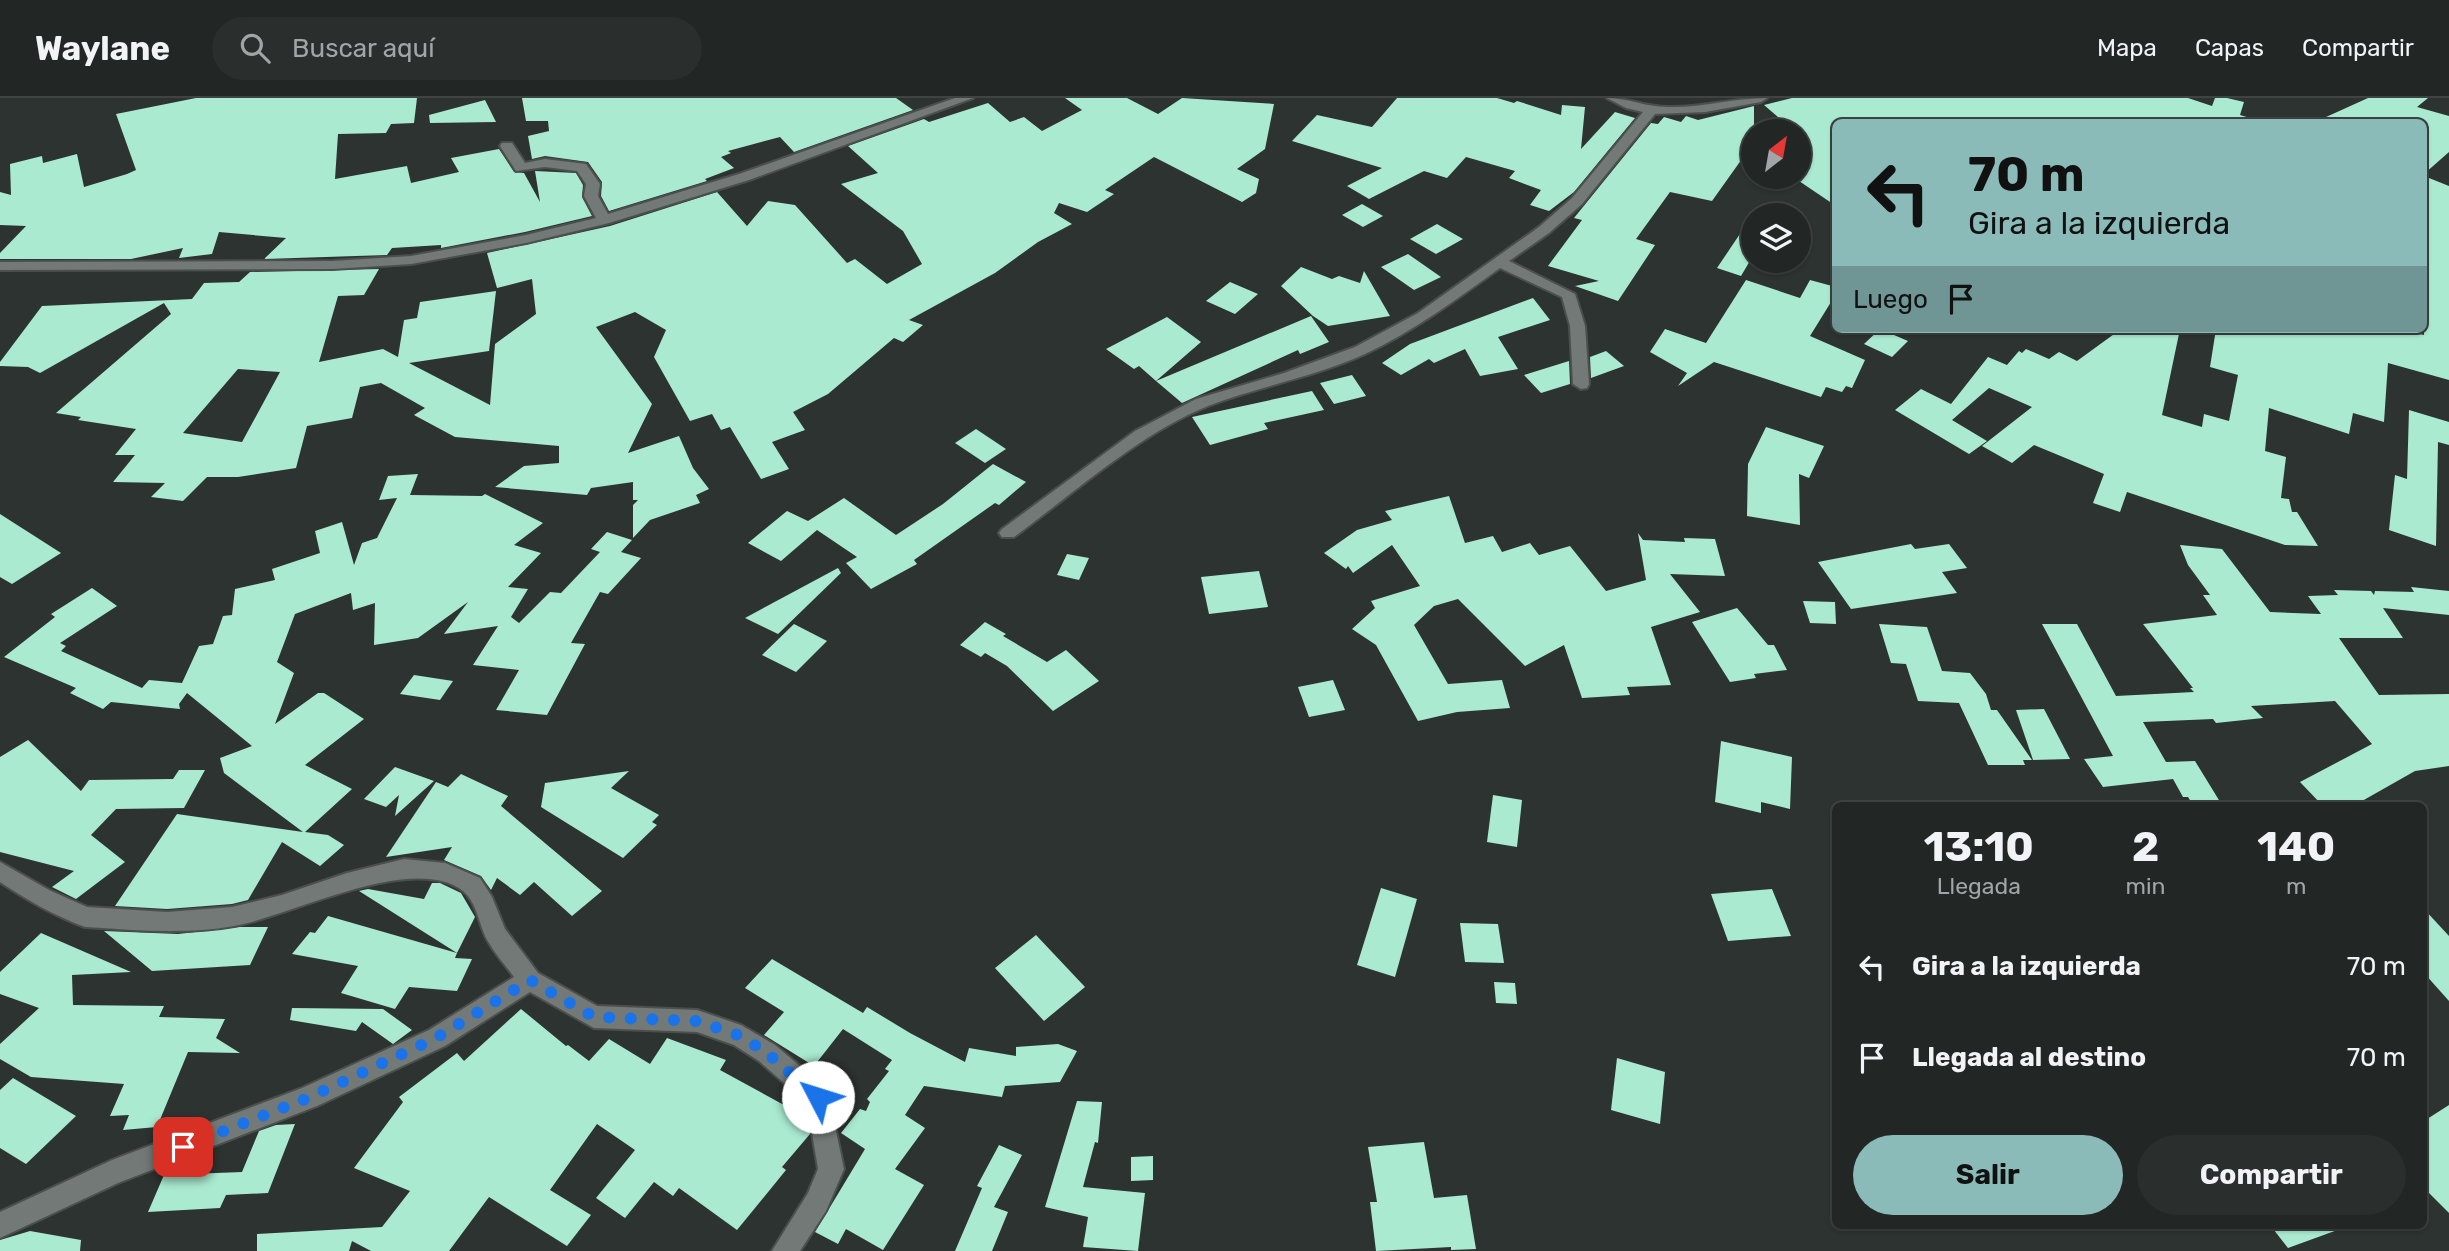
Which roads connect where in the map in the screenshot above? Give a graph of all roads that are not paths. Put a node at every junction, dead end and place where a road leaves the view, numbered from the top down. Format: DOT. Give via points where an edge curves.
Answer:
graph roads {
  1 [pos="967,98"];
  2 [pos="1613,98"];
  3 [pos="1761,98"];
  4 [pos="1650,111"];
  5 [pos="507,146"];
  6 [pos="604,220"];
  7 [pos="1499,262"];
  8 [pos="0,266"];
  9 [pos="1581,384"];
  10 [pos="1007,533"];
  11 [pos="0,871"];
  12 [pos="530,980"];
  13 [pos="0,1226"];
  14 [pos="785,1251"];
  1 -- 6 [label="street" via="744,177"];
  2 -- 4 [label="street"];
  3 -- 4 [label="street"];
  4 -- 7 [label="street" via="1577,201"];
  5 -- 6 [label="street" via="521,168 545,163 581,167 593,184 591,196"];
  6 -- 8 [label="street" via="411,260 333,265"];
  7 -- 9 [label="street" via="1568,294 1578,329"];
  7 -- 10 [label="street" via="1423,316 1360,350 1202,403 1141,435"];
  11 -- 12 [label="street" via="85,917 167,922 232,917 404,868 445,872 472,885 496,935"];
  12 -- 13 [label="street" via="436,1038 320,1092 112,1173"];
  12 -- 14 [label="street" via="594,1017 697,1021 741,1036 818,1097 831,1169 817,1202"];
}
